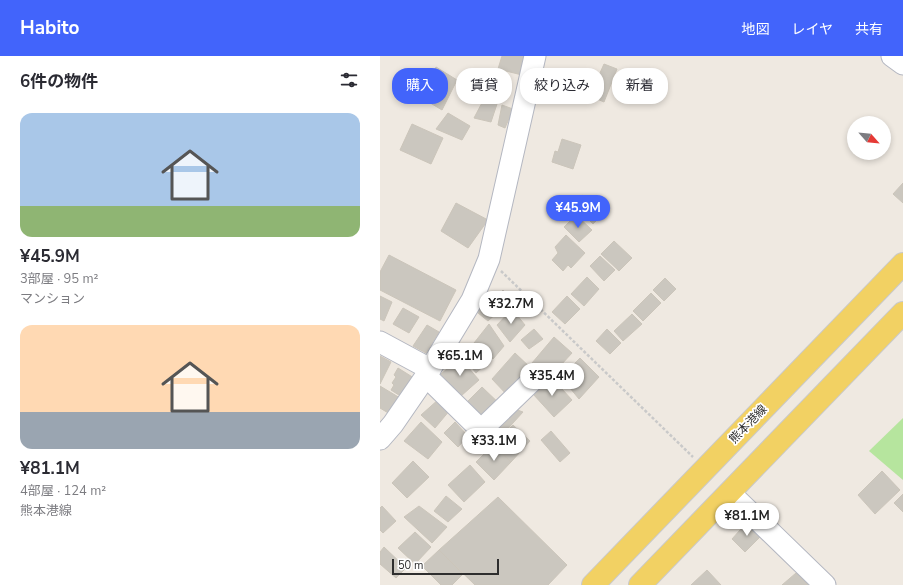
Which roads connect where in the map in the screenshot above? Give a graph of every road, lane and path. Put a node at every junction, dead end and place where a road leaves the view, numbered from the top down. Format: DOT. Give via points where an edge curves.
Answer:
graph roads {
  1 [pos="535,56"];
  2 [pos="892,56"];
  3 [pos="903,64"];
  4 [pos="489,260"];
  5 [pos="903,264"];
  6 [pos="903,313"];
  7 [pos="380,342"];
  8 [pos="428,372"];
  9 [pos="536,377"];
  10 [pos="384,427"];
  11 [pos="704,469"];
  12 [pos="730,493"];
  13 [pos="593,585"];
  14 [pos="640,585"];
  15 [pos="825,585"];
  1 -- 4 [label="street"];
  2 -- 3 [label="street"];
  4 -- 8 [label="street" via="472,300"];
  4 -- 11 [label="path"];
  5 -- 11 [label="main road, 熊本港線"];
  6 -- 12 [label="main road"];
  7 -- 8 [label="street"];
  8 -- 9 [label="street" via="481,430"];
  8 -- 10 [label="street"];
  11 -- 12 [label="main road"];
  11 -- 13 [label="main road, 熊本港線"];
  12 -- 14 [label="main road"];
  12 -- 15 [label="street"];
}
